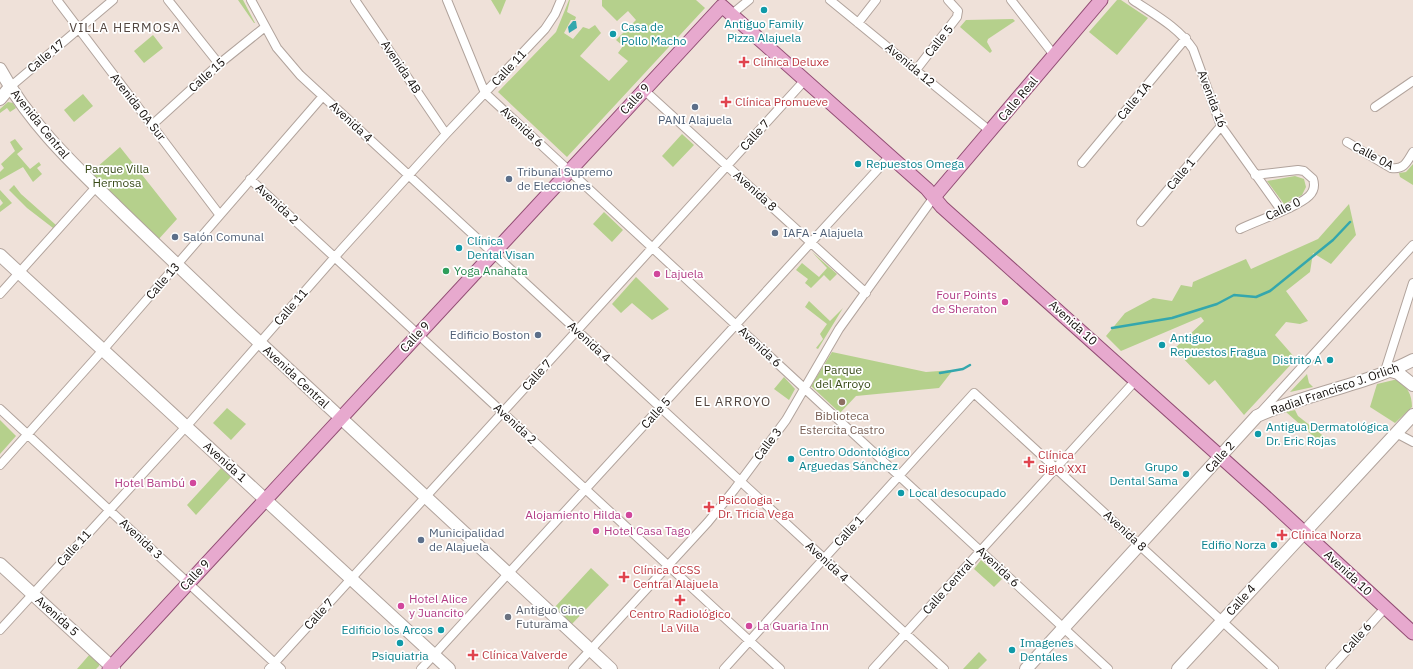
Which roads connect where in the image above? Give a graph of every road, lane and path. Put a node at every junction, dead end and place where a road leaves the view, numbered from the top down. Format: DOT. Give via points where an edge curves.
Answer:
graph roads {
  1 [pos="57,0"];
  2 [pos="113,0"];
  3 [pos="168,0"];
  4 [pos="251,0"];
  5 [pos="355,0"];
  6 [pos="447,0"];
  7 [pos="561,0"];
  8 [pos="749,0"];
  9 [pos="830,0"];
  10 [pos="876,0"];
  11 [pos="948,0"];
  12 [pos="1012,0"];
  13 [pos="1101,0"];
  14 [pos="1133,0"];
  15 [pos="723,7"];
  16 [pos="858,23"];
  17 [pos="265,27"];
  18 [pos="79,29"];
  19 [pos="1186,38"];
  20 [pos="1054,55"];
  21 [pos="219,64"];
  22 [pos="0,68"];
  23 [pos="916,70"];
  24 [pos="805,80"];
  25 [pos="1413,81"];
  26 [pos="10,87"];
  27 [pos="644,90"];
  28 [pos="485,93"];
  29 [pos="323,96"];
  30 [pos="0,99"];
  31 [pos="1374,107"];
  32 [pos="152,125"];
  33 [pos="1221,126"];
  34 [pos="990,131"];
  35 [pos="446,134"];
  36 [pos="1347,142"];
  37 [pos="1413,152"];
  38 [pos="890,156"];
  39 [pos="1082,163"];
  40 [pos="728,166"];
  41 [pos="570,171"];
  42 [pos="1255,175"];
  43 [pos="409,176"];
  44 [pos="250,179"];
  45 [pos="96,187"];
  46 [pos="934,197"];
  47 [pos="1281,210"];
  48 [pos="219,214"];
  49 [pos="1141,222"];
  50 [pos="1240,229"];
  51 [pos="812,242"];
  52 [pos="1413,245"];
  53 [pos="652,249"];
  54 [pos="1410,251"];
  55 [pos="493,253"];
  56 [pos="0,255"];
  57 [pos="335,257"];
  58 [pos="177,266"];
  59 [pos="19,272"];
  60 [pos="1413,283"];
  61 [pos="866,293"];
  62 [pos="0,294"];
  63 [pos="736,325"];
  64 [pos="577,331"];
  65 [pos="418,334"];
  66 [pos="260,342"];
  67 [pos="103,350"];
  68 [pos="1413,360"];
  69 [pos="1388,373"];
  70 [pos="1136,380"];
  71 [pos="1413,385"];
  72 [pos="804,388"];
  73 [pos="974,393"];
  74 [pos="660,408"];
  75 [pos="0,409"];
  76 [pos="503,413"];
  77 [pos="1413,415"];
  78 [pos="1257,416"];
  79 [pos="341,418"];
  80 [pos="186,427"];
  81 [pos="1396,433"];
  82 [pos="27,434"];
  83 [pos="1413,442"];
  84 [pos="1221,456"];
  85 [pos="0,465"];
  86 [pos="1057,467"];
  87 [pos="900,476"];
  88 [pos="740,481"];
  89 [pos="586,489"];
  90 [pos="426,497"];
  91 [pos="265,499"];
  92 [pos="109,509"];
  93 [pos="1304,532"];
  94 [pos="1140,545"];
  95 [pos="981,551"];
  96 [pos="824,559"];
  97 [pos="0,564"];
  98 [pos="669,566"];
  99 [pos="508,573"];
  100 [pos="351,579"];
  101 [pos="188,583"];
  102 [pos="32,594"];
  103 [pos="1386,608"];
  104 [pos="1222,621"];
  105 [pos="1064,628"];
  106 [pos="0,630"];
  107 [pos="1413,633"];
  108 [pos="905,634"];
  109 [pos="749,641"];
  110 [pos="591,650"];
  111 [pos="434,655"];
  112 [pos="272,666"];
  113 [pos="111,668"];
  114 [pos="281,669"];
  115 [pos="421,669"];
  116 [pos="449,669"];
  117 [pos="573,669"];
  118 [pos="611,669"];
  119 [pos="724,669"];
  120 [pos="780,669"];
  121 [pos="873,669"];
  122 [pos="944,669"];
  123 [pos="1026,669"];
  124 [pos="1108,669"];
  125 [pos="1178,669"];
  126 [pos="1274,669"];
  127 [pos="1330,669"];
  1 -- 18 [label="street, Avenida 0A Sur"];
  2 -- 18 [label="street, Calle 17"];
  3 -- 21 [label="street"];
  4 -- 17 [label="street, Avenida 4"];
  5 -- 35 [label="street, Avenida 4B"];
  6 -- 28 [label="street, Avenida 6"];
  7 -- 28 [label="street, Calle 11" via="545,29"];
  8 -- 15 [label="street"];
  9 -- 16 [label="street, Avenida 12"];
  10 -- 16 [label="street"];
  11 -- 23 [label="street, Calle 5" via="958,11 954,22"];
  12 -- 20 [label="street"];
  13 -- 20 [label="main road, Calle Real"];
  14 -- 19 [label="street, Avenida 16"];
  15 -- 24 [label="main road, Avenida 10"];
  15 -- 27 [label="main road, Calle 9"];
  16 -- 23 [label="street, Avenida 12"];
  17 -- 21 [label="street, Calle 15"];
  17 -- 29 [label="street, Avenida 4" via="288,62"];
  18 -- 26 [label="street, Calle 17"];
  18 -- 32 [label="street, Avenida 0A Sur"];
  19 -- 33 [label="street, Avenida 16" via="1193,49"];
  19 -- 39 [label="street, Calle 1A"];
  20 -- 34 [label="main road, Calle Real"];
  21 -- 32 [label="street, Calle 15"];
  22 -- 26 [label="main road, Avenida Central"];
  23 -- 34 [label="street, Avenida 12"];
  24 -- 38 [label="main road, Avenida 10"];
  24 -- 40 [label="street, Calle 7"];
  25 -- 31 [label="street"];
  26 -- 30 [label="main road, Calle 17"];
  26 -- 45 [label="main road, Avenida Central" via="45,134"];
  27 -- 40 [label="street, Avenida 8"];
  27 -- 41 [label="main road, Calle 9"];
  28 -- 35 [label="street, Calle 11"];
  28 -- 41 [label="street, Avenida 6"];
  29 -- 43 [label="street, Avenida 4"];
  29 -- 44 [label="street, Calle 13"];
  32 -- 48 [label="street, Avenida 0A Sur"];
  33 -- 42 [label="street, Avenida 16"];
  33 -- 49 [label="street, Calle 1" via="1162,192"];
  34 -- 46 [label="main road, Calle Real"];
  35 -- 43 [label="street, Calle 11"];
  36 -- 37 [label="street, Calle 0A" via="1391,168 1404,167"];
  38 -- 46 [label="main road, Avenida 10"];
  38 -- 51 [label="street, Calle 5"];
  40 -- 51 [label="street, Avenida 8"];
  40 -- 53 [label="street, Calle 7"];
  41 -- 53 [label="street, Avenida 6"];
  41 -- 55 [label="main road, Calle 9"];
  42 -- 47 [label="street, Avenida 16"];
  42 -- 47 [label="street, Calle 0" via="1298,170 1304,171 1313,179 1310,195"];
  43 -- 55 [label="street, Avenida 4"];
  43 -- 57 [label="street, Calle 11"];
  44 -- 48 [label="street, Calle 13"];
  44 -- 57 [label="street, Avenida 2"];
  45 -- 58 [label="main road, Avenida Central"];
  45 -- 59 [label="street"];
  46 -- 61 [label="street, Calle 3"];
  46 -- 70 [label="main road, Avenida 10" via="942,207"];
  47 -- 50 [label="street, Calle 0"];
  48 -- 58 [label="street, Calle 13"];
  51 -- 61 [label="street, Avenida 8"];
  51 -- 63 [label="street, Calle 5"];
  52 -- 54 [label="street, Calle 2"];
  53 -- 63 [label="street, Avenida 6"];
  53 -- 64 [label="street, Calle 7"];
  54 -- 78 [label="street, Calle 2"];
  55 -- 64 [label="street, Avenida 4"];
  55 -- 65 [label="main road, Calle 9"];
  56 -- 59 [label="main road, Avenida 1"];
  57 -- 65 [label="street, Avenida 2"];
  57 -- 66 [label="street, Calle 11"];
  58 -- 66 [label="main road, Avenida Central"];
  58 -- 67 [label="street, Calle 13"];
  59 -- 62 [label="street"];
  59 -- 67 [label="main road, Avenida 1"];
  60 -- 69 [label="street"];
  61 -- 72 [label="street, Calle 3" via="831,341"];
  63 -- 72 [label="street, Avenida 6"];
  63 -- 74 [label="street, Calle 5"];
  64 -- 74 [label="street, Avenida 4"];
  64 -- 76 [label="street, Calle 7"];
  65 -- 76 [label="street, Avenida 2"];
  65 -- 79 [label="main road, Calle 9"];
  66 -- 79 [label="main road, Avenida Central"];
  66 -- 80 [label="street, Calle 11"];
  67 -- 80 [label="main road, Avenida 1"];
  67 -- 82 [label="street, Calle 13"];
  68 -- 69 [label="main road, Radial Francisco J. Orlich"];
  69 -- 71 [label="main road" via="1398,373"];
  69 -- 78 [label="main road, Radial Francisco J. Orlich" via="1280,406"];
  70 -- 84 [label="main road, Avenida 10"];
  70 -- 86 [label="street, Calle Central"];
  72 -- 87 [label="street, Avenida 6"];
  72 -- 88 [label="street, Calle 3" via="786,420"];
  73 -- 86 [label="street, Avenida 8"];
  73 -- 87 [label="street, Calle 1"];
  74 -- 88 [label="street, Avenida 4"];
  74 -- 89 [label="street, Calle 5"];
  75 -- 82 [label="street, Avenida 3"];
  76 -- 89 [label="street, Avenida 2"];
  76 -- 90 [label="street, Calle 7"];
  77 -- 81 [label="main road"];
  78 -- 84 [label="main road, Calle 2"];
  79 -- 90 [label="main road, Avenida Central"];
  79 -- 91 [label="main road, Calle 9"];
  80 -- 91 [label="main road, Avenida 1"];
  80 -- 92 [label="street, Calle 11"];
  81 -- 83 [label="street"];
  81 -- 93 [label="main road"];
  82 -- 85 [label="street, Calle 13"];
  82 -- 92 [label="street, Avenida 3"];
  84 -- 93 [label="main road, Avenida 10"];
  84 -- 94 [label="main road, Calle 2"];
  86 -- 94 [label="street, Avenida 8"];
  86 -- 95 [label="street, Calle Central"];
  87 -- 95 [label="street, Avenida 6"];
  87 -- 96 [label="street, Calle 1"];
  88 -- 96 [label="street, Avenida 4"];
  88 -- 98 [label="street, Calle 3"];
  89 -- 98 [label="street, Avenida 2"];
  89 -- 99 [label="street, Calle 5"];
  90 -- 99 [label="main road, Avenida Central"];
  90 -- 100 [label="street, Calle 7"];
  91 -- 100 [label="main road, Avenida 1"];
  91 -- 101 [label="main road, Calle 9"];
  92 -- 101 [label="street, Avenida 3"];
  92 -- 102 [label="street, Calle 11"];
  93 -- 103 [label="main road, Avenida 10"];
  93 -- 104 [label="main road, Calle 4"];
  94 -- 104 [label="street, Avenida 8"];
  94 -- 105 [label="main road, Calle 2"];
  95 -- 105 [label="street, Avenida 6"];
  95 -- 108 [label="street, Calle Central"];
  96 -- 108 [label="street, Avenida 4"];
  96 -- 109 [label="street, Calle 1"];
  97 -- 102 [label="main road, Avenida 5"];
  98 -- 109 [label="street, Avenida 2"];
  98 -- 110 [label="street, Calle 3"];
  99 -- 110 [label="main road, Avenida Central"];
  99 -- 111 [label="street, Calle 5"];
  100 -- 111 [label="main road, Avenida 1"];
  100 -- 112 [label="street, Calle 7"];
  101 -- 112 [label="street, Avenida 3"];
  101 -- 113 [label="main road, Calle 9"];
  102 -- 106 [label="street, Calle 11"];
  102 -- 113 [label="main road, Avenida 5"];
  103 -- 107 [label="main road, Avenida 10"];
  103 -- 127 [label="street, Calle 6"];
  104 -- 125 [label="main road, Calle 4"];
  104 -- 126 [label="street, Avenida 8"];
  105 -- 123 [label="main road, Calle 2"];
  105 -- 124 [label="street, Avenida 6"];
  108 -- 121 [label="street, Calle Central"];
  108 -- 122 [label="street, Avenida 4"];
  109 -- 119 [label="street, Calle 1"];
  109 -- 120 [label="street, Avenida 2"];
  110 -- 117 [label="street, Calle 3"];
  110 -- 118 [label="main road, Avenida Central"];
  111 -- 115 [label="street, Calle 5"];
  111 -- 116 [label="main road, Avenida 1"];
  112 -- 114 [label="street, Avenida 3"];
}
